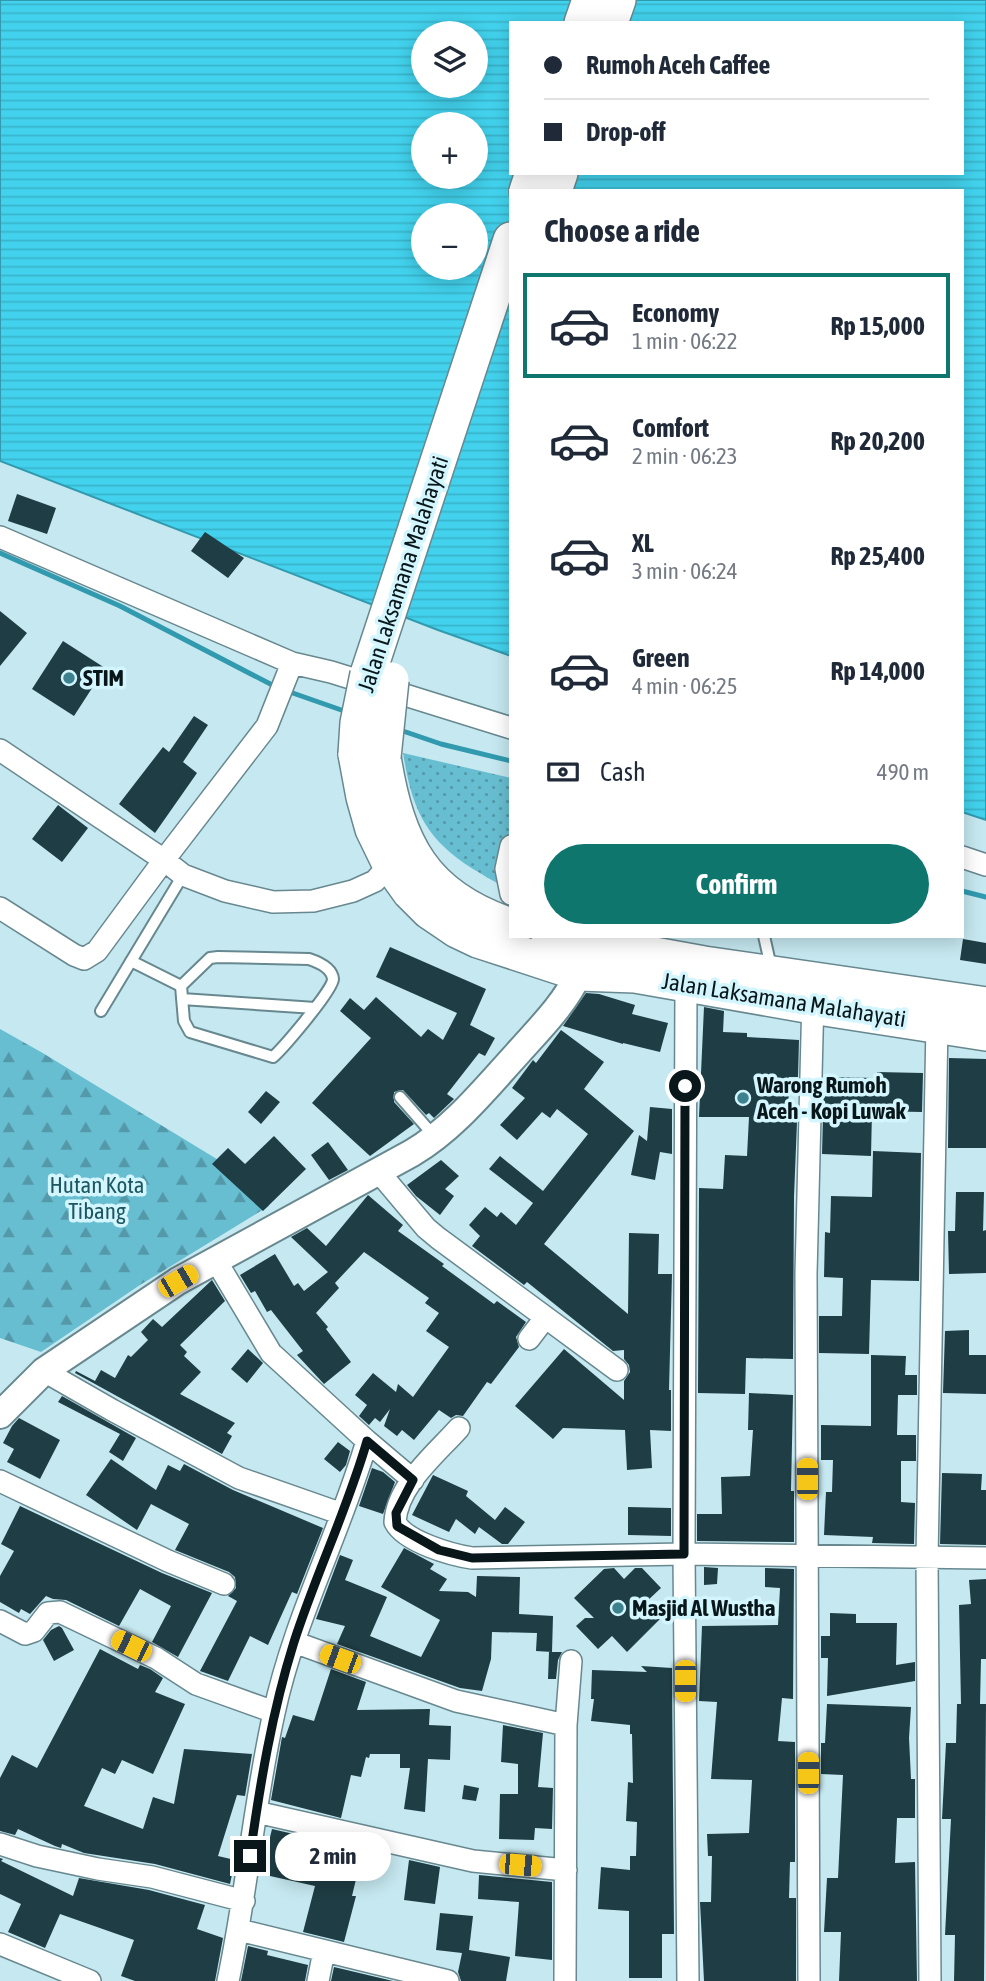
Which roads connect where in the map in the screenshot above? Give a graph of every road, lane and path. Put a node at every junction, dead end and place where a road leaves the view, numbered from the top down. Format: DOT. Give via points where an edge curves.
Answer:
graph roads {
  1 [pos="590,0"];
  2 [pos="618,0"];
  3 [pos="583,21"];
  4 [pos="611,21"];
  5 [pos="509,247"];
  6 [pos="509,323"];
  7 [pos="0,537"];
  8 [pos="402,608"];
  9 [pos="288,672"];
  10 [pos="509,727"];
  11 [pos="0,750"];
  12 [pos="370,756"];
  13 [pos="509,855"];
  14 [pos="964,859"];
  15 [pos="164,860"];
  16 [pos="390,864"];
  17 [pos="986,865"];
  18 [pos="183,875"];
  19 [pos="509,884"];
  20 [pos="0,908"];
  21 [pos="509,925"];
  22 [pos="560,938"];
  23 [pos="764,938"];
  24 [pos="131,961"];
  25 [pos="579,973"];
  26 [pos="772,973"];
  27 [pos="686,984"];
  28 [pos="181,986"];
  29 [pos="813,993"];
  30 [pos="182,999"];
  31 [pos="986,1005"];
  32 [pos="315,1008"];
  33 [pos="101,1011"];
  34 [pos="937,1024"];
  35 [pos="986,1033"];
  36 [pos="400,1097"];
  37 [pos="435,1137"];
  38 [pos="378,1171"];
  39 [pos="215,1259"];
  40 [pos="545,1318"];
  41 [pos="529,1339"];
  42 [pos="617,1370"];
  43 [pos="44,1371"];
  44 [pos="0,1415"];
  45 [pos="459,1428"];
  46 [pos="367,1441"];
  47 [pos="413,1480"];
  48 [pos="0,1481"];
  49 [pos="342,1514"];
  50 [pos="684,1554"];
  51 [pos="808,1556"];
  52 [pos="927,1558"];
  53 [pos="986,1558"];
  54 [pos="225,1584"];
  55 [pos="0,1621"];
  56 [pos="294,1642"];
  57 [pos="571,1661"];
  58 [pos="274,1712"];
  59 [pos="566,1725"];
  60 [pos="256,1812"];
  61 [pos="0,1844"];
  62 [pos="566,1870"];
  63 [pos="244,1901"];
  64 [pos="239,1930"];
  65 [pos="324,1951"];
  66 [pos="2,1952"];
  67 [pos="90,1981"];
  68 [pos="228,1981"];
  69 [pos="318,1981"];
  70 [pos="447,1981"];
  71 [pos="565,1981"];
  72 [pos="688,1981"];
  73 [pos="809,1981"];
  74 [pos="930,1981"];
  1 -- 3 [label="highway"];
  2 -- 4 [label="highway"];
  5 -- 8 [label="highway, Jalan Laksamana Malahayati"];
  6 -- 8 [label="highway, Jalan Laksamana Malahayati"];
  7 -- 9 [label="street"];
  8 -- 12 [label="highway, Jalan Laksamana Malahayati, bridge" via="380,677"];
  9 -- 10 [label="street" via="331,672"];
  9 -- 15 [label="street" via="267,726"];
  11 -- 15 [label="street"];
  12 -- 16 [label="highway, Jalan Laksamana Malahayati" via="364,797"];
  12 -- 21 [label="highway, Jalan Laksamana Malahayati" via="418,862 461,905"];
  13 -- 19 [label="street"];
  14 -- 17 [label="street"];
  15 -- 18 [label="street"];
  15 -- 20 [label="street" via="91,957 74,955"];
  16 -- 18 [label="street" via="375,881 313,901 273,902"];
  16 -- 25 [label="highway, Jalan Laksamana Malahayati" via="410,892 457,930"];
  18 -- 24 [label="lane"];
  22 -- 26 [label="highway, Jalan Laksamana Malahayati"];
  23 -- 26 [label="lane"];
  24 -- 28 [label="lane"];
  24 -- 33 [label="lane"];
  25 -- 27 [label="highway, Jalan Laksamana Malahayati" via="635,975"];
  25 -- 37 [label="street" via="538,1030"];
  26 -- 29 [label="highway, Jalan Laksamana Malahayati"];
  27 -- 29 [label="highway, Jalan Laksamana Malahayati"];
  27 -- 50 [label="street"];
  28 -- 30 [label="lane"];
  28 -- 32 [label="lane" via="210,958 309,959 319,962 333,979"];
  29 -- 31 [label="highway, Jalan Laksamana Malahayati"];
  29 -- 34 [label="highway, Jalan Laksamana Malahayati"];
  29 -- 51 [label="street" via="806,1274"];
  30 -- 32 [label="lane"];
  30 -- 32 [label="lane" via="190,1032 273,1057"];
  34 -- 35 [label="highway, Jalan Laksamana Malahayati"];
  34 -- 52 [label="street"];
  36 -- 37 [label="lane"];
  37 -- 38 [label="street"];
  38 -- 39 [label="street"];
  38 -- 40 [label="street" via="426,1228"];
  39 -- 43 [label="street"];
  39 -- 46 [label="street" via="271,1353"];
  40 -- 41 [label="street"];
  40 -- 42 [label="street"];
  43 -- 44 [label="street"];
  43 -- 49 [label="street" via="239,1478"];
  45 -- 47 [label="street"];
  46 -- 47 [label="street"];
  46 -- 49 [label="street"];
  47 -- 50 [label="street" via="396,1513 397,1526 458,1556"];
  48 -- 54 [label="street"];
  49 -- 56 [label="street"];
  50 -- 51 [label="street"];
  50 -- 72 [label="street"];
  51 -- 52 [label="street"];
  51 -- 73 [label="street"];
  52 -- 53 [label="street"];
  52 -- 74 [label="street"];
  55 -- 58 [label="street" via="25,1634 34,1631 48,1613 60,1612 156,1658 195,1684"];
  56 -- 58 [label="street"];
  56 -- 59 [label="street" via="456,1701"];
  57 -- 59 [label="street"];
  58 -- 60 [label="street"];
  59 -- 62 [label="street"];
  60 -- 62 [label="street" via="474,1861"];
  60 -- 63 [label="street"];
  61 -- 63 [label="street"];
  62 -- 71 [label="street"];
  63 -- 64 [label="street"];
  64 -- 65 [label="street"];
  64 -- 68 [label="street"];
  65 -- 69 [label="street"];
  65 -- 70 [label="street"];
  66 -- 67 [label="street"];
}
